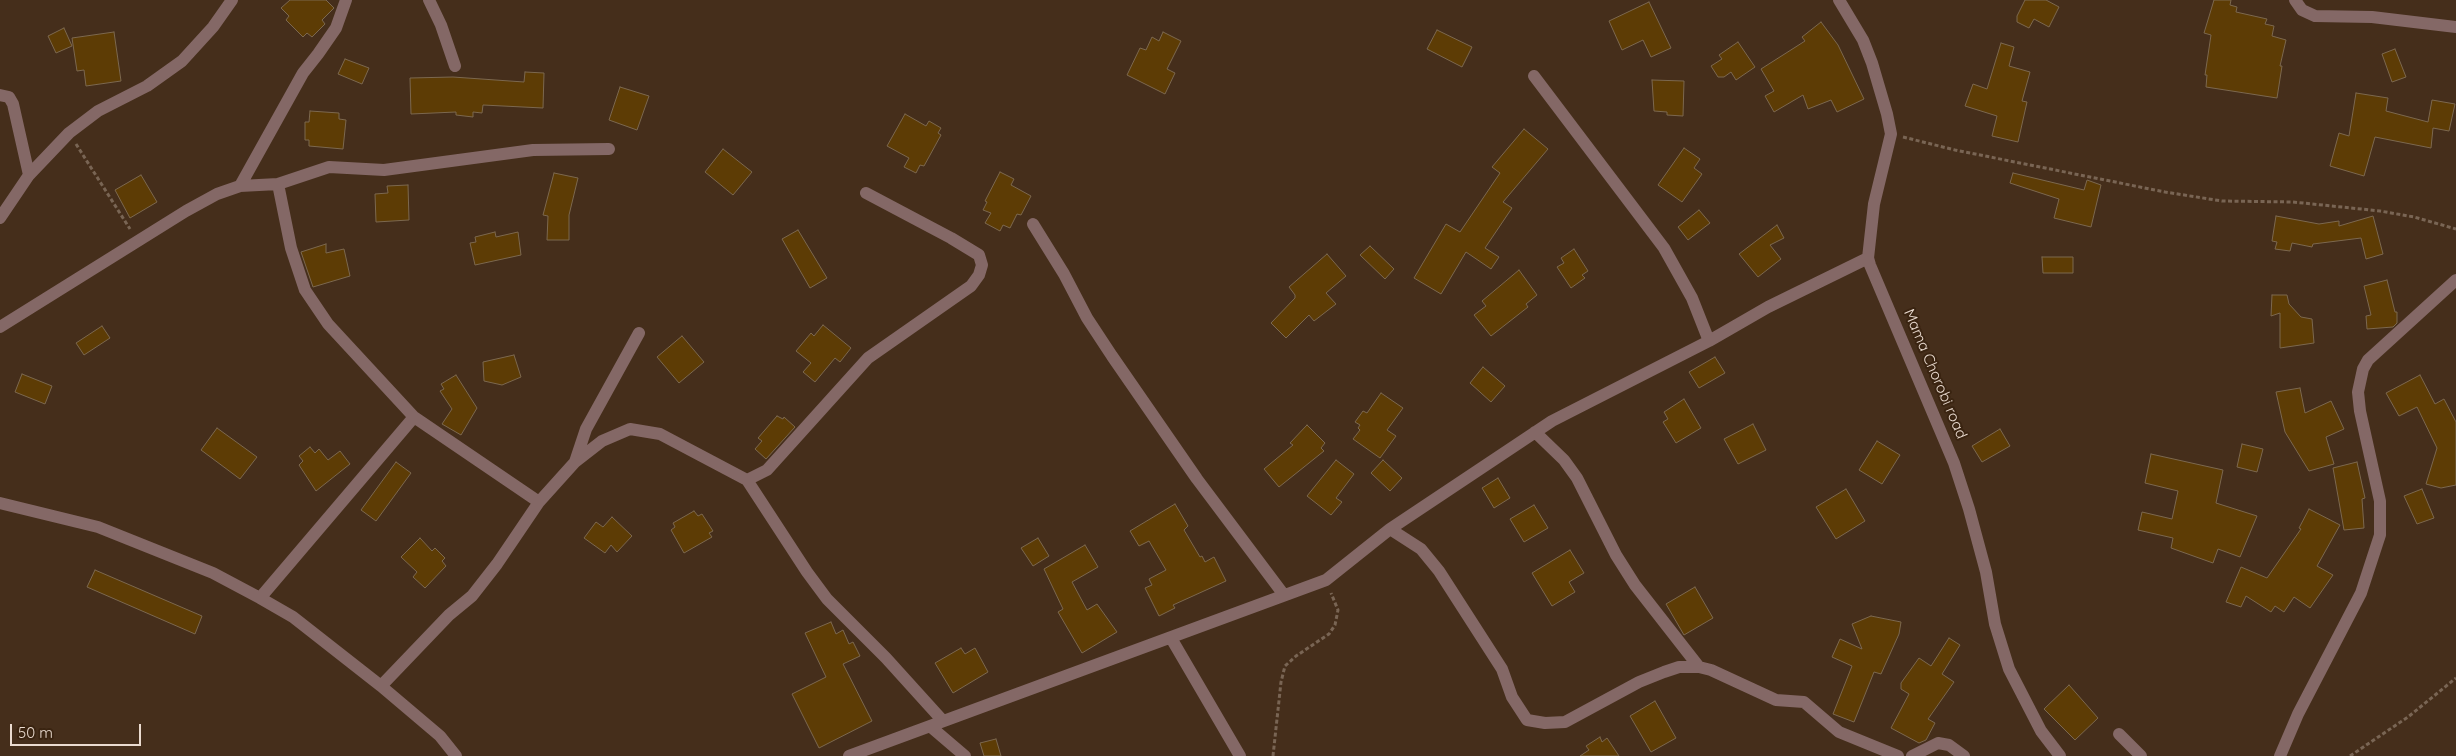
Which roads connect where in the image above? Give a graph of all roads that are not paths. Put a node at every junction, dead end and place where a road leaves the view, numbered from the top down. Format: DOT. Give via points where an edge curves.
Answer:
graph roads {
  1 [pos="232,0"];
  2 [pos="346,0"];
  3 [pos="429,0"];
  4 [pos="1840,0"];
  5 [pos="2295,0"];
  6 [pos="2456,27"];
  7 [pos="455,66"];
  8 [pos="1534,76"];
  9 [pos="0,95"];
  10 [pos="609,149"];
  11 [pos="29,175"];
  12 [pos="278,184"];
  13 [pos="240,186"];
  14 [pos="866,194"];
  15 [pos="0,218"];
  16 [pos="1033,224"];
  17 [pos="1868,258"];
  18 [pos="2456,280"];
  19 [pos="0,327"];
  20 [pos="639,333"];
  21 [pos="1709,341"];
  22 [pos="414,417"];
  23 [pos="1535,432"];
  24 [pos="574,462"];
  25 [pos="747,480"];
  26 [pos="539,502"];
  27 [pos="0,503"];
  28 [pos="1390,529"];
  29 [pos="1284,595"];
  30 [pos="260,598"];
  31 [pos="1171,638"];
  32 [pos="1699,667"];
  33 [pos="381,686"];
  34 [pos="943,721"];
  35 [pos="931,727"];
  36 [pos="2119,734"];
  37 [pos="456,756"];
  38 [pos="849,756"];
  39 [pos="965,756"];
  40 [pos="1240,756"];
  41 [pos="1898,756"];
  42 [pos="1912,756"];
  43 [pos="1964,756"];
  44 [pos="2060,756"];
  45 [pos="2141,756"];
  46 [pos="2280,756"];
  1 -- 11 [label="street" via="182,61 147,86 98,111 69,133"];
  2 -- 13 [label="street" via="336,28 303,73"];
  3 -- 7 [label="street"];
  4 -- 17 [label="street, Mama Chorobi road" via="1872,63 1891,134 1874,204"];
  5 -- 6 [label="street" via="2302,10 2315,16"];
  8 -- 21 [label="street" via="1664,248 1692,298"];
  9 -- 11 [label="street" via="9,97 13,104"];
  10 -- 12 [label="street" via="533,150 384,170 329,167"];
  11 -- 15 [label="street"];
  12 -- 13 [label="street"];
  12 -- 22 [label="street" via="291,248 304,290 328,324"];
  13 -- 19 [label="street" via="209,198"];
  14 -- 25 [label="street" via="979,255 982,265 979,276 971,286 868,358 767,470"];
  16 -- 29 [label="street" via="1102,341 1197,479"];
  17 -- 21 [label="street" via="1768,307"];
  17 -- 44 [label="street, Mama Chorobi road" via="1954,463 1970,510 1995,624 2010,669 2041,732"];
  18 -- 46 [label="street" via="2363,368 2358,392 2380,501 2380,535 2361,594 2298,714"];
  20 -- 24 [label="street" via="586,429"];
  21 -- 23 [label="street"];
  22 -- 26 [label="street"];
  22 -- 30 [label="street"];
  23 -- 28 [label="street"];
  23 -- 32 [label="street" via="1564,460 1577,478 1635,586"];
  24 -- 25 [label="street" via="602,441 630,430 660,434"];
  24 -- 26 [label="street"];
  25 -- 34 [label="street" via="827,599"];
  26 -- 33 [label="street" via="472,596 449,615"];
  27 -- 30 [label="street" via="98,527 213,573"];
  28 -- 29 [label="street" via="1326,580"];
  28 -- 32 [label="street" via="1421,549 1439,571 1502,669 1512,697 1527,720 1565,722 1639,682 1679,667"];
  29 -- 31 [label="street"];
  30 -- 33 [label="street" via="293,617"];
  31 -- 34 [label="street"];
  31 -- 40 [label="street"];
  32 -- 41 [label="street" via="1776,700 1804,702 1839,732"];
  33 -- 37 [label="street" via="440,736"];
  34 -- 35 [label="street"];
  35 -- 38 [label="street"];
  35 -- 39 [label="street"];
  36 -- 45 [label="street"];
  42 -- 43 [label="street" via="1938,743 1949,745"];
}
